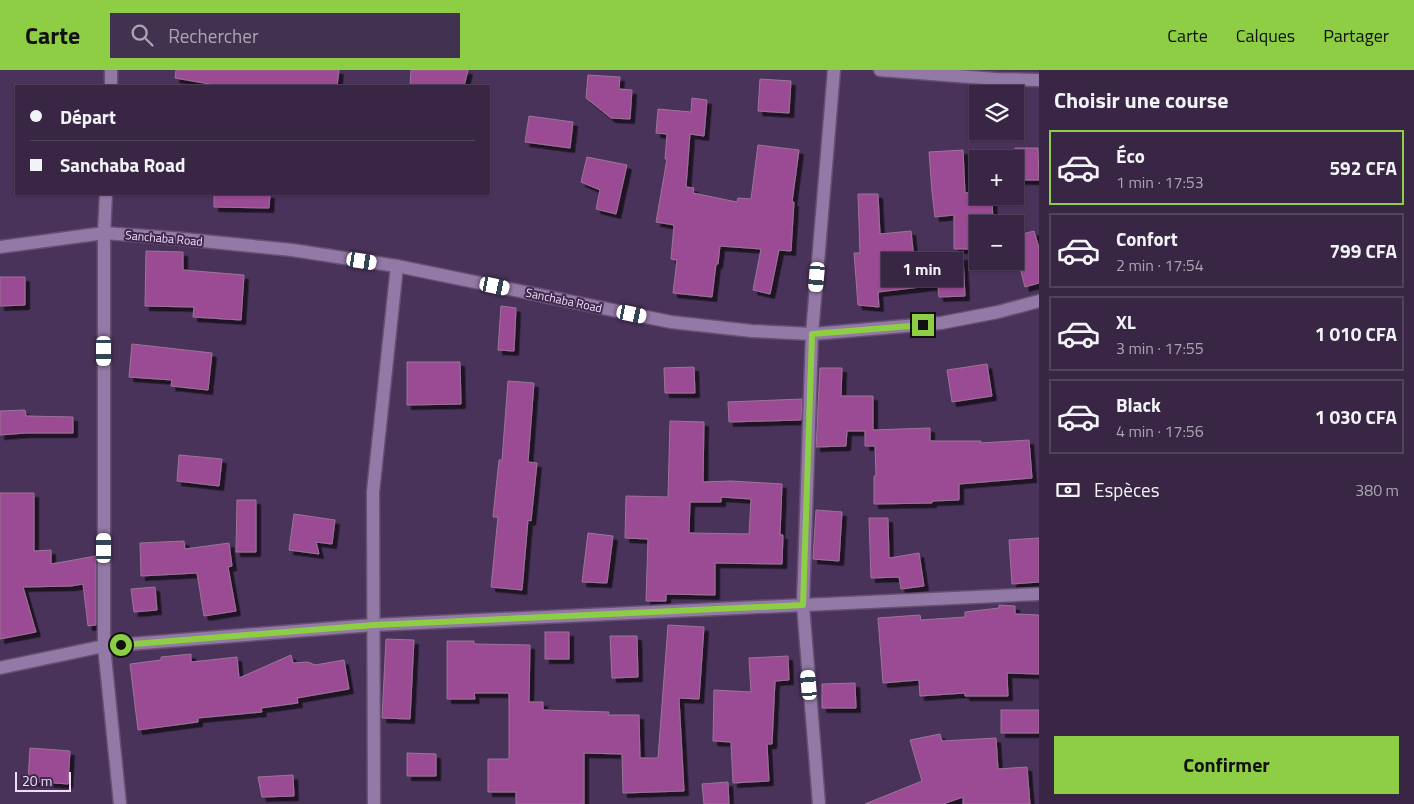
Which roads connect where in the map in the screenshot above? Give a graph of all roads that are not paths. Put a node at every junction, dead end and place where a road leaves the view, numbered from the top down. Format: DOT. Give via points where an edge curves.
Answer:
graph roads {
  1 [pos="111,70"];
  2 [pos="834,70"];
  3 [pos="880,70"];
  4 [pos="1039,80"];
  5 [pos="111,85"];
  6 [pos="106,195"];
  7 [pos="104,233"];
  8 [pos="0,247"];
  9 [pos="397,266"];
  10 [pos="1039,301"];
  11 [pos="812,334"];
  12 [pos="1039,594"];
  13 [pos="803,605"];
  14 [pos="374,625"];
  15 [pos="104,646"];
  16 [pos="0,668"];
  17 [pos="120,804"];
  18 [pos="374,804"];
  19 [pos="819,804"];
  1 -- 5 [label="street"];
  2 -- 11 [label="street"];
  3 -- 4 [label="street"];
  6 -- 7 [label="street"];
  7 -- 8 [label="street, Sanchaba Road"];
  7 -- 9 [label="street, Sanchaba Road" via="292,250"];
  7 -- 15 [label="street"];
  9 -- 11 [label="street, Sanchaba Road" via="670,322"];
  9 -- 14 [label="street" via="372,492"];
  10 -- 11 [label="street, Sanchaba Road" via="941,323"];
  11 -- 13 [label="street"];
  12 -- 13 [label="street"];
  13 -- 14 [label="street"];
  13 -- 19 [label="street"];
  14 -- 15 [label="street"];
  14 -- 18 [label="street"];
  15 -- 16 [label="street"];
  15 -- 17 [label="street"];
}
